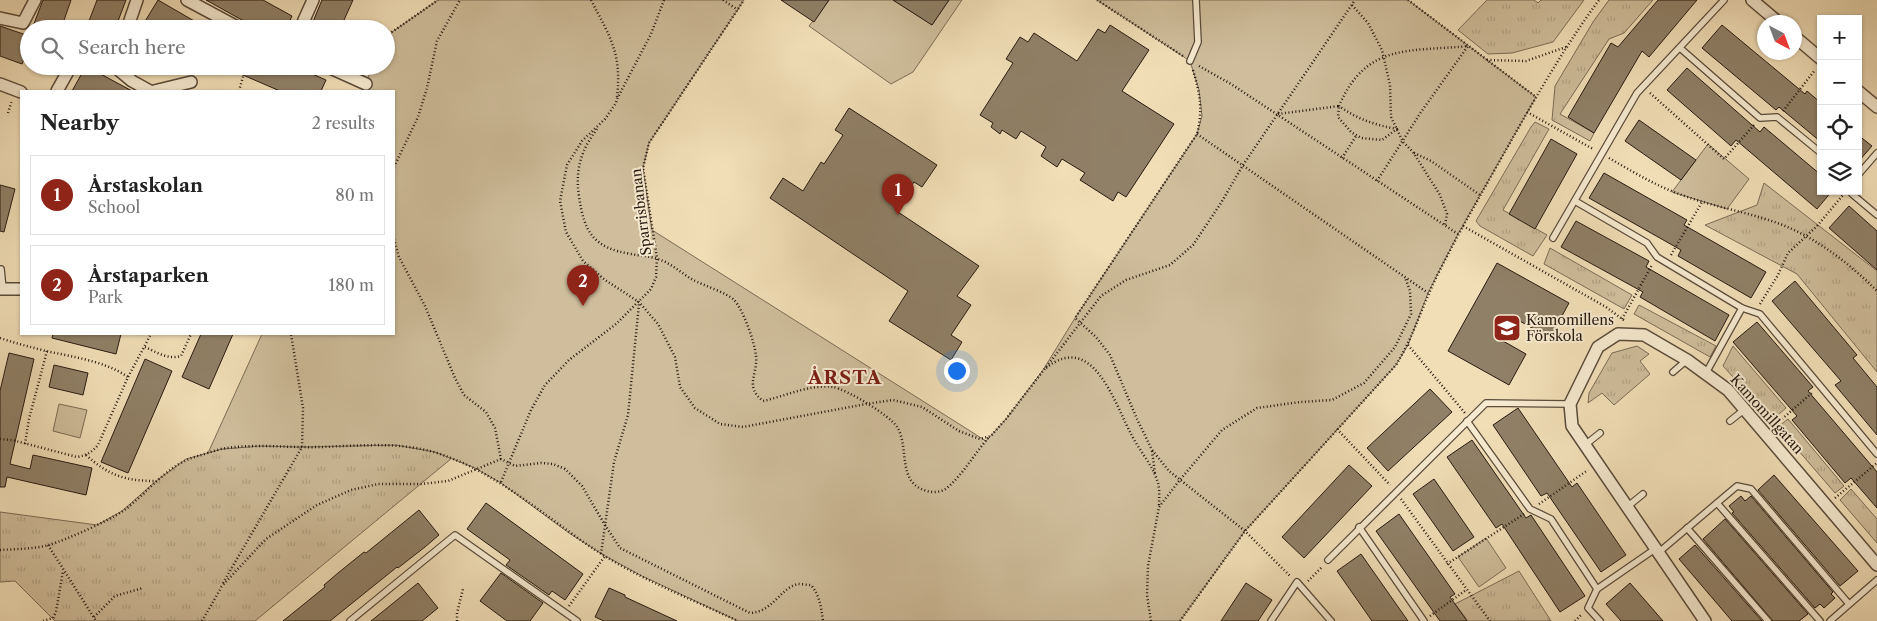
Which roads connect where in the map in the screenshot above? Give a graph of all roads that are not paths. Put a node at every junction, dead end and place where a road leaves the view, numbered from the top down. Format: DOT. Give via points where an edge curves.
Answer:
graph roads {
  1 [pos="35,0"];
  2 [pos="136,0"];
  3 [pos="187,0"];
  4 [pos="313,0"];
  5 [pos="1196,0"];
  6 [pos="1724,0"];
  7 [pos="1752,0"];
  8 [pos="1770,15"];
  9 [pos="0,18"];
  10 [pos="28,20"];
  11 [pos="130,20"];
  12 [pos="224,20"];
  13 [pos="304,20"];
  14 [pos="20,24"];
  15 [pos="1802,45"];
  16 [pos="1680,48"];
  17 [pos="1190,61"];
  18 [pos="1817,61"];
  19 [pos="66,75"];
  20 [pos="125,75"];
  21 [pos="346,75"];
  22 [pos="190,82"];
  23 [pos="0,84"];
  24 [pos="366,84"];
  25 [pos="58,90"];
  26 [pos="148,90"];
  27 [pos="158,90"];
  28 [pos="20,92"];
  29 [pos="1862,94"];
  30 [pos="1877,107"];
  31 [pos="1817,150"];
  32 [pos="1877,153"];
  33 [pos="1862,170"];
  34 [pos="1853,195"];
  35 [pos="1575,201"];
  36 [pos="1877,216"];
  37 [pos="1553,238"];
  38 [pos="1,269"];
  39 [pos="1,289"];
  40 [pos="20,289"];
  41 [pos="1742,308"];
  42 [pos="1687,360"];
  43 [pos="1673,372"];
  44 [pos="1706,373"];
  45 [pos="1570,404"];
  46 [pos="1744,409"];
  47 [pos="1468,420"];
  48 [pos="1730,421"];
  49 [pos="1600,433"];
  50 [pos="1585,445"];
  51 [pos="1877,454"];
  52 [pos="1643,494"];
  53 [pos="1717,503"];
  54 [pos="1627,508"];
  55 [pos="1359,527"];
  56 [pos="1687,528"];
  57 [pos="1657,551"];
  58 [pos="1328,560"];
  59 [pos="1877,565"];
  60 [pos="1877,580"];
  61 [pos="1597,589"];
  62 [pos="1850,604"];
  63 [pos="1424,620"];
  64 [pos="350,621"];
  65 [pos="577,621"];
  66 [pos="1272,621"];
  67 [pos="1330,621"];
  68 [pos="1600,621"];
  69 [pos="1705,621"];
  70 [pos="1768,621"];
  71 [pos="1820,621"];
  72 [pos="1830,621"];
  1 -- 10 [label="street"];
  2 -- 11 [label="street"];
  3 -- 12 [label="street"];
  4 -- 13 [label="street"];
  5 -- 17 [label="lane" via="1198,42"];
  6 -- 16 [label="lane"];
  7 -- 8 [label="street"];
  9 -- 14 [label="street"];
  15 -- 18 [label="street"];
  16 -- 31 [label="lane" via="1760,118 1777,117"];
  16 -- 35 [label="lane" via="1637,93"];
  19 -- 25 [label="street"];
  20 -- 26 [label="street"];
  21 -- 24 [label="street"];
  22 -- 27 [label="street"];
  23 -- 28 [label="street"];
  29 -- 30 [label="street"];
  32 -- 33 [label="lane"];
  34 -- 36 [label="lane"];
  35 -- 37 [label="lane"];
  35 -- 41 [label="lane" via="1648,243 1657,257"];
  38 -- 39 [label="lane"];
  39 -- 40 [label="street"];
  41 -- 44 [label="lane"];
  41 -- 51 [label="lane" via="1760,314"];
  42 -- 43 [label="lane"];
  42 -- 44 [label="street, Kamomillgatan"];
  42 -- 45 [label="street, Kamomillgatan" via="1644,335 1618,334 1598,347"];
  44 -- 46 [label="street, Kamomillgatan" via="1728,390"];
  45 -- 47 [label="lane" via="1486,404"];
  45 -- 50 [label="street" via="1572,426"];
  46 -- 48 [label="lane"];
  46 -- 59 [label="street, Kamomillgatan"];
  47 -- 55 [label="lane"];
  47 -- 61 [label="lane" via="1530,509 1551,519"];
  49 -- 50 [label="lane"];
  50 -- 54 [label="street"];
  52 -- 54 [label="lane"];
  53 -- 56 [label="lane"];
  53 -- 62 [label="lane" via="1737,486 1751,489"];
  53 -- 71 [label="lane"];
  54 -- 57 [label="street"];
  55 -- 58 [label="lane"];
  55 -- 63 [label="lane"];
  56 -- 57 [label="lane"];
  56 -- 70 [label="lane"];
  57 -- 61 [label="lane"];
  57 -- 69 [label="street"];
  60 -- 62 [label="lane"];
  61 -- 68 [label="lane" via="1588,608"];
  62 -- 72 [label="lane"];
  64 -- 65 [label="lane" via="455,535"];
  66 -- 67 [label="lane" via="1297,582"];
}
